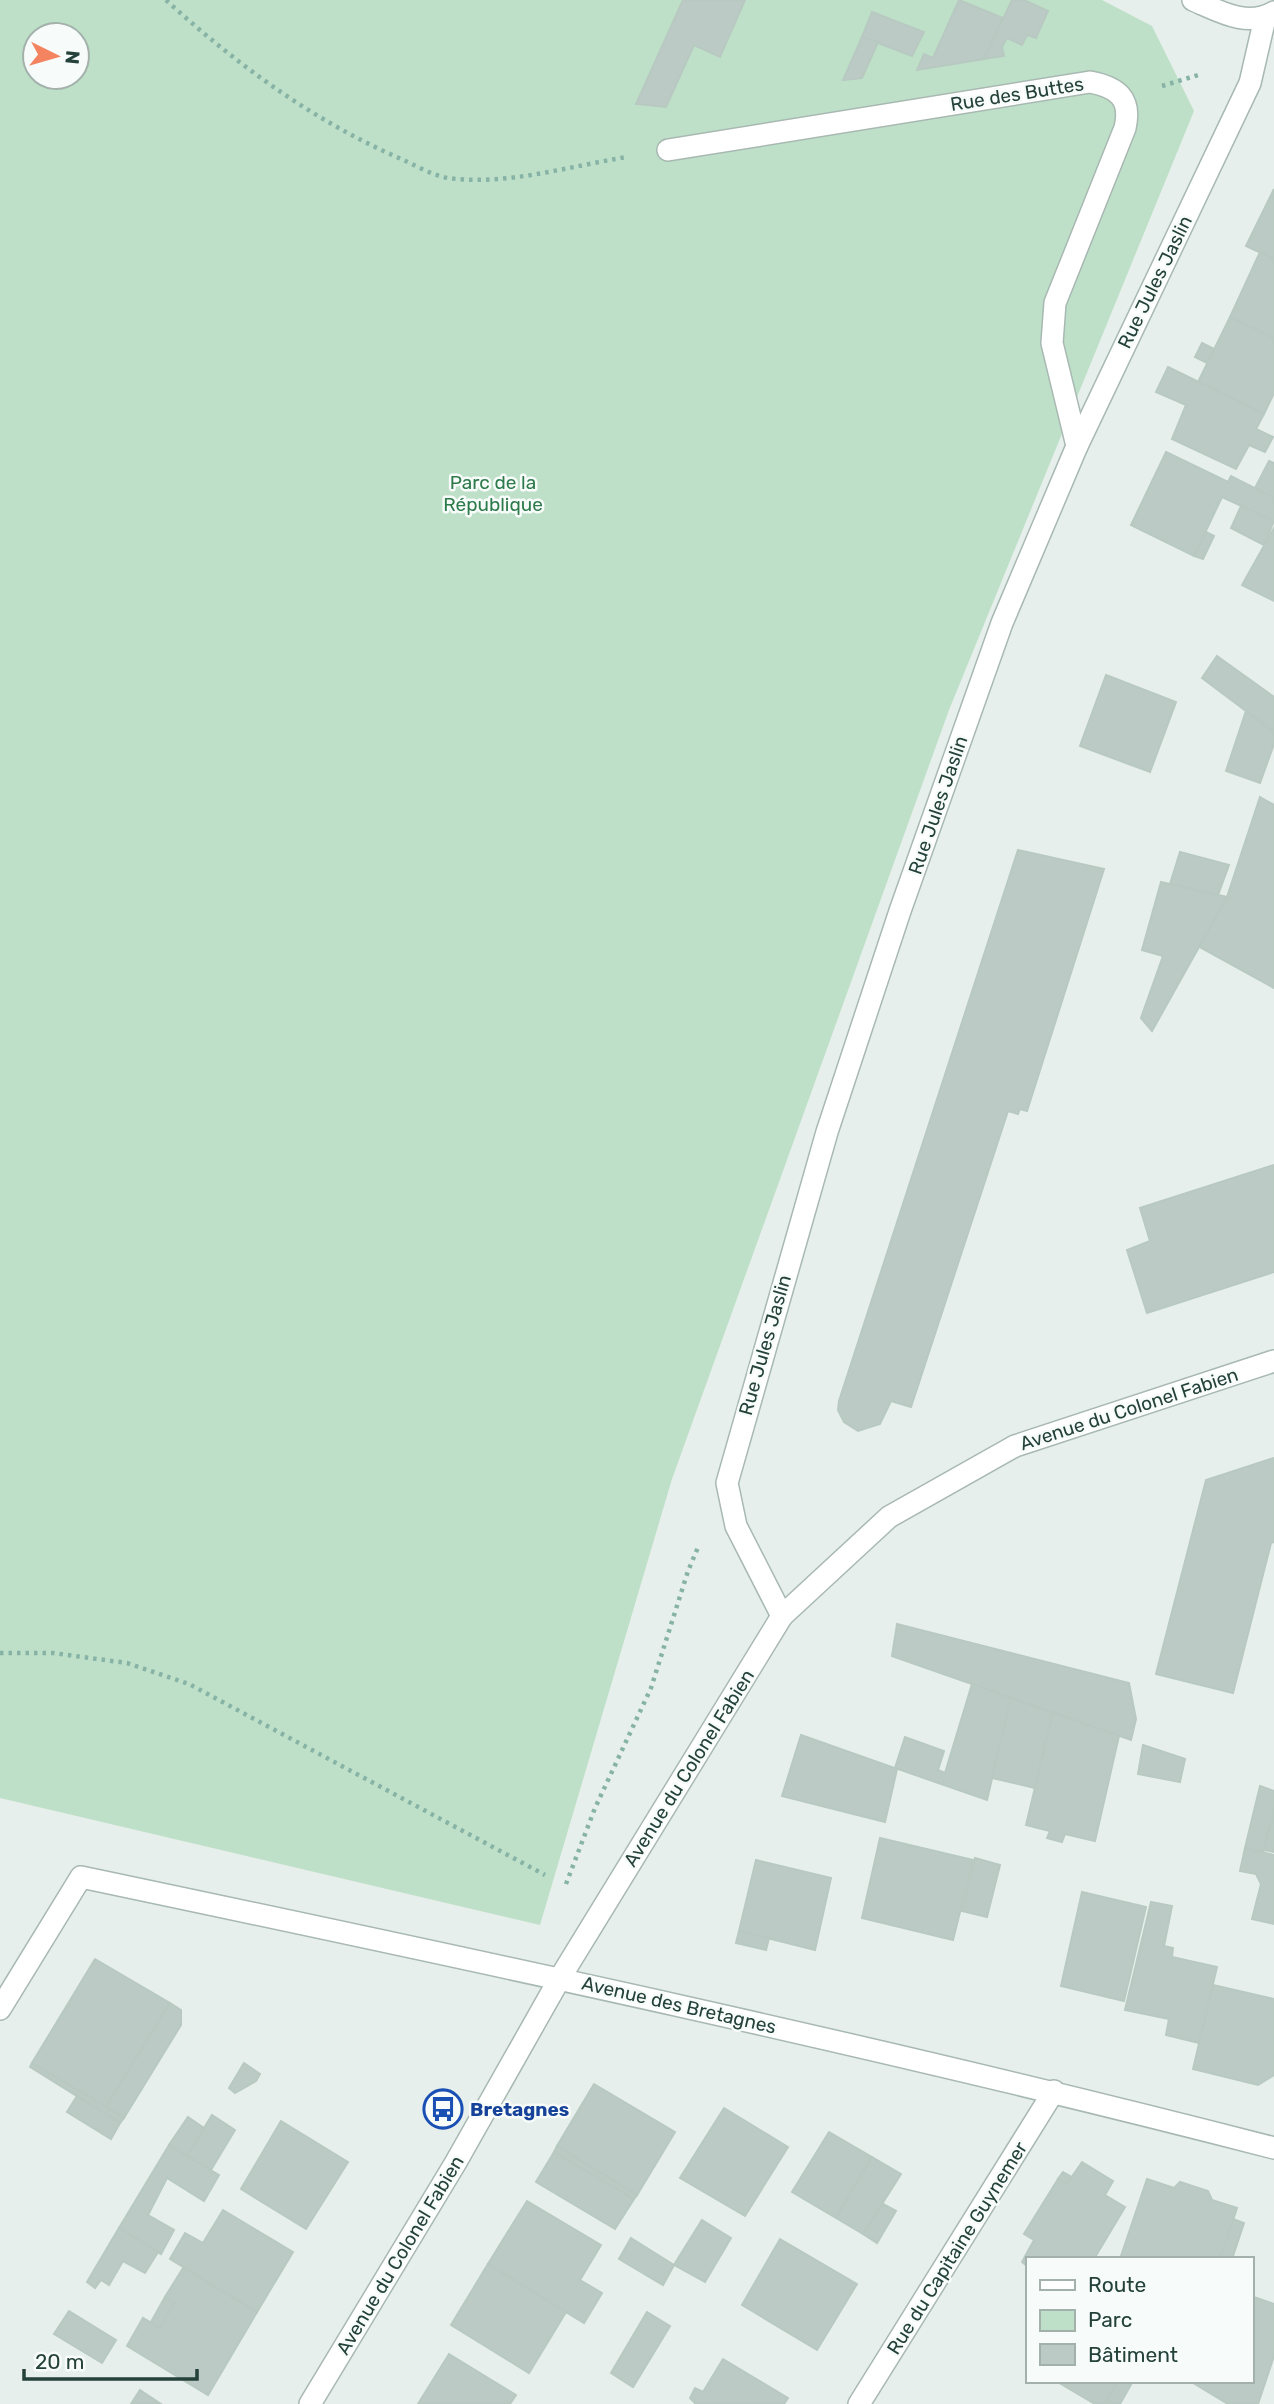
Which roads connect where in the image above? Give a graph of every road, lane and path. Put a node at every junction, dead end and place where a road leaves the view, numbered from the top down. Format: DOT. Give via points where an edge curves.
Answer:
graph roads {
  1 [pos="166,0"];
  2 [pos="1193,0"];
  3 [pos="1269,15"];
  4 [pos="668,150"];
  5 [pos="1077,446"];
  6 [pos="1274,1361"];
  7 [pos="727,1483"];
  8 [pos="782,1616"];
  9 [pos="0,1653"];
  10 [pos="545,1875"];
  11 [pos="564,1889"];
  12 [pos="560,1978"];
  13 [pos="0,2009"];
  14 [pos="1054,2091"];
  15 [pos="1274,2147"];
  16 [pos="310,2404"];
  17 [pos="859,2404"];
  1 -- 4 [label="path" via="302,108 358,140 436,175 482,179"];
  2 -- 3 [label="street" via="1232,17"];
  3 -- 5 [label="street, Rue Jules Jaslin" via="1250,83"];
  4 -- 5 [label="street, Rue des Buttes" via="1090,82 1111,86 1125,98 1125,128 1055,303 1052,343"];
  5 -- 7 [label="street, Rue Jules Jaslin" via="1002,623 901,911 827,1132"];
  6 -- 8 [label="street, Avenue du Colonel Fabien" via="1015,1446 889,1517"];
  7 -- 8 [label="street, Rue Jules Jaslin" via="736,1526"];
  7 -- 11 [label="path" via="688,1571 651,1688 595,1808"];
  8 -- 12 [label="street, Avenue du Colonel Fabien"];
  9 -- 10 [label="path" via="53,1653 127,1663 189,1684"];
  12 -- 13 [label="street, Avenue des Bretagnes" via="81,1877"];
  12 -- 14 [label="street, Avenue des Bretagnes"];
  12 -- 16 [label="street, Avenue du Colonel Fabien"];
  14 -- 15 [label="street, Avenue des Bretagnes"];
  14 -- 17 [label="street, Rue du Capitaine Guynemer"];
}
